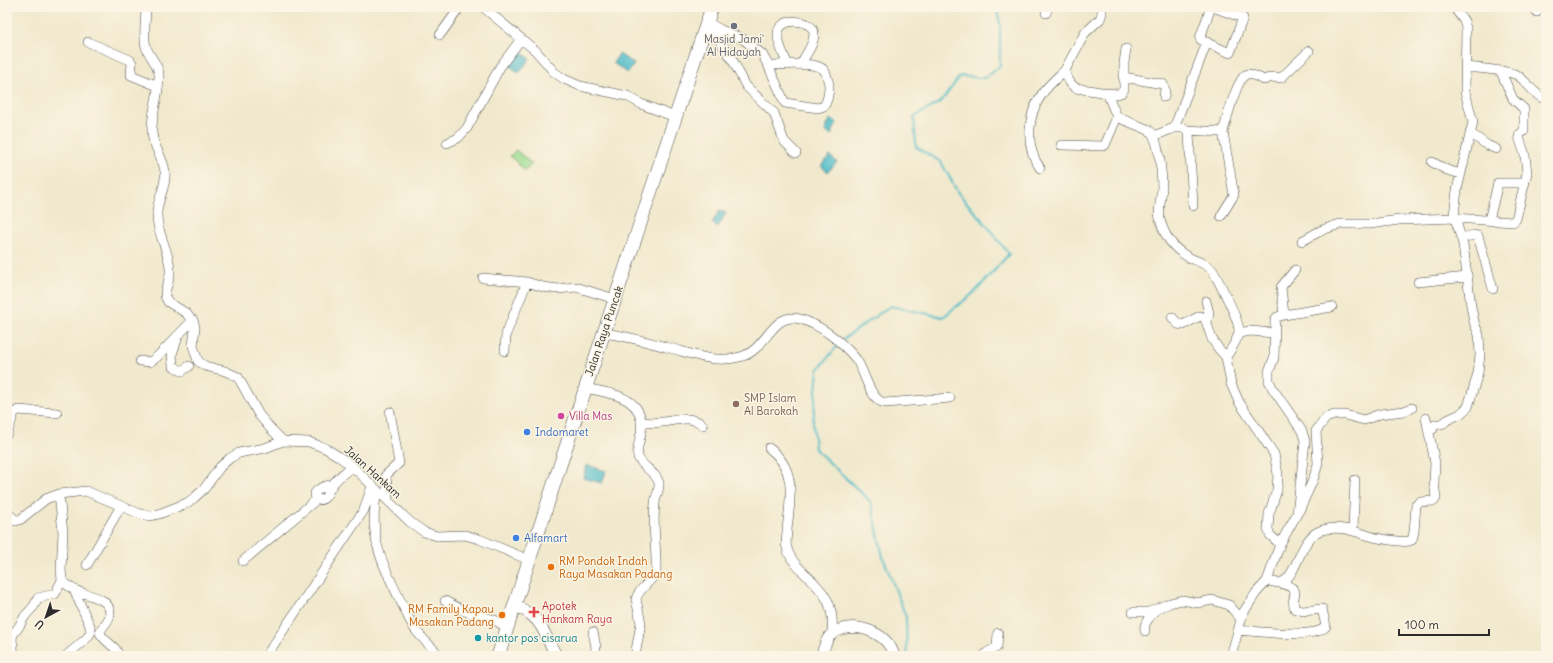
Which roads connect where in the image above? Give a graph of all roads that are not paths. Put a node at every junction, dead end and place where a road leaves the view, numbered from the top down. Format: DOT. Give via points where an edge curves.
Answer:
graph roads {
  1 [pos="146,7"];
  2 [pos="460,7"];
  3 [pos="483,7"];
  4 [pos="712,7"];
  5 [pos="1102,7"];
  6 [pos="1212,7"];
  7 [pos="1454,7"];
  8 [pos="706,26"];
  9 [pos="440,34"];
  10 [pos="521,39"];
  11 [pos="88,42"];
  12 [pos="1207,42"];
  13 [pos="1126,49"];
  14 [pos="1309,51"];
  15 [pos="768,65"];
  16 [pos="788,65"];
  17 [pos="800,65"];
  18 [pos="1465,67"];
  19 [pos="1065,70"];
  20 [pos="1501,72"];
  21 [pos="1123,76"];
  22 [pos="158,86"];
  23 [pos="1107,93"];
  24 [pos="1164,97"];
  25 [pos="1546,99"];
  26 [pos="675,117"];
  27 [pos="1117,117"];
  28 [pos="1174,128"];
  29 [pos="1187,130"];
  30 [pos="1223,132"];
  31 [pos="1470,133"];
  32 [pos="1154,136"];
  33 [pos="447,143"];
  34 [pos="1061,145"];
  35 [pos="1496,149"];
  36 [pos="796,153"];
  37 [pos="1432,162"];
  38 [pos="1040,168"];
  39 [pos="1461,174"];
  40 [pos="1525,183"];
  41 [pos="1193,206"];
  42 [pos="1221,216"];
  43 [pos="1455,218"];
  44 [pos="1489,220"];
  45 [pos="1461,238"];
  46 [pos="1302,242"];
  47 [pos="1295,270"];
  48 [pos="483,278"];
  49 [pos="1467,278"];
  50 [pos="527,282"];
  51 [pos="1418,282"];
  52 [pos="1493,289"];
  53 [pos="615,299"];
  54 [pos="1206,301"];
  55 [pos="1332,307"];
  56 [pos="1284,315"];
  57 [pos="1172,317"];
  58 [pos="193,320"];
  59 [pos="1207,322"];
  60 [pos="180,333"];
  61 [pos="604,333"];
  62 [pos="1239,333"];
  63 [pos="1274,333"];
  64 [pos="505,351"];
  65 [pos="1226,356"];
  66 [pos="140,360"];
  67 [pos="189,366"];
  68 [pos="585,388"];
  69 [pos="950,398"];
  70 [pos="1412,408"];
  71 [pos="390,412"];
  72 [pos="57,413"];
  73 [pos="1426,418"];
  74 [pos="641,422"];
  75 [pos="703,425"];
  76 [pos="1428,430"];
  77 [pos="7,434"];
  78 [pos="283,440"];
  79 [pos="769,448"];
  80 [pos="352,466"];
  81 [pos="1355,480"];
  82 [pos="375,489"];
  83 [pos="59,494"];
  84 [pos="388,500"];
  85 [pos="121,506"];
  86 [pos="7,512"];
  87 [pos="1297,514"];
  88 [pos="12,521"];
  89 [pos="1353,530"];
  90 [pos="1280,544"];
  91 [pos="529,560"];
  92 [pos="243,561"];
  93 [pos="87,565"];
  94 [pos="62,580"];
  95 [pos="1267,581"];
  96 [pos="1280,583"];
  97 [pos="74,590"];
  98 [pos="445,601"];
  99 [pos="514,605"];
  100 [pos="1157,609"];
  101 [pos="1133,612"];
  102 [pos="1242,619"];
  103 [pos="507,628"];
  104 [pos="1238,630"];
  105 [pos="1145,631"];
  106 [pos="593,632"];
  107 [pos="998,633"];
  108 [pos="832,634"];
  109 [pos="14,656"];
  110 [pos="66,656"];
  111 [pos="119,656"];
  112 [pos="266,656"];
  113 [pos="440,656"];
  114 [pos="498,656"];
  115 [pos="557,656"];
  116 [pos="595,656"];
  117 [pos="635,656"];
  118 [pos="821,656"];
  119 [pos="894,656"];
  120 [pos="984,656"];
  121 [pos="1231,656"];
  1 -- 22 [label="street" via="146,44 158,69"];
  2 -- 9 [label="street"];
  3 -- 10 [label="street"];
  4 -- 8 [label="highway, Jalan Raya Puncak"];
  5 -- 19 [label="street" via="1100,19 1085,33"];
  6 -- 12 [label="street" via="1200,38"];
  6 -- 12 [label="street" via="1242,17 1243,20 1230,53"];
  7 -- 18 [label="street" via="1466,28"];
  8 -- 15 [label="street" via="740,36 750,42 762,54"];
  8 -- 26 [label="highway, Jalan Raya Puncak"];
  8 -- 36 [label="street" via="719,39 746,86 774,113 784,141"];
  10 -- 26 [label="street" via="536,50 554,72 567,81 627,96"];
  10 -- 33 [label="street" via="500,67 467,128 458,138"];
  11 -- 22 [label="street" via="130,60 132,75"];
  12 -- 28 [label="street"];
  13 -- 21 [label="street"];
  14 -- 30 [label="street" via="1281,78 1272,77 1264,80 1245,75 1240,80"];
  15 -- 16 [label="street"];
  15 -- 17 [label="street" via="785,104 823,107 829,94 826,73 818,66"];
  16 -- 17 [label="street"];
  16 -- 17 [label="street" via="778,33 782,26 793,21 809,25 814,33 811,45"];
  18 -- 20 [label="street"];
  18 -- 31 [label="street" via="1465,97 1473,119"];
  19 -- 23 [label="street" via="1073,86"];
  19 -- 38 [label="street" via="1042,94 1031,120 1031,149"];
  20 -- 25 [label="street" via="1516,74 1539,96"];
  20 -- 40 [label="street" via="1512,99 1524,109 1524,131 1519,137 1526,159"];
  21 -- 23 [label="street" via="1122,91 1117,94"];
  21 -- 24 [label="street" via="1163,84 1166,90"];
  22 -- 58 [label="street" via="152,132 165,172 157,215 170,269 165,296 168,302"];
  23 -- 27 [label="street"];
  26 -- 53 [label="highway, Jalan Raya Puncak"];
  27 -- 32 [label="street" via="1149,130"];
  27 -- 34 [label="street" via="1105,145"];
  28 -- 29 [label="street"];
  28 -- 32 [label="street"];
  29 -- 30 [label="street"];
  29 -- 41 [label="street" via="1190,136"];
  30 -- 42 [label="street" via="1234,195"];
  31 -- 35 [label="street"];
  31 -- 39 [label="street"];
  32 -- 62 [label="street" via="1162,177 1159,211 1161,225 1177,250 1213,271 1237,321"];
  37 -- 39 [label="street" via="1446,170"];
  39 -- 43 [label="street" via="1455,200"];
  40 -- 44 [label="street" via="1498,183"];
  40 -- 44 [label="street" via="1516,219 1513,222"];
  43 -- 44 [label="street"];
  43 -- 45 [label="street"];
  43 -- 46 [label="street" via="1340,224 1322,230"];
  45 -- 49 [label="street"];
  45 -- 52 [label="street" via="1478,236"];
  47 -- 56 [label="street" via="1281,287"];
  48 -- 50 [label="street"];
  49 -- 51 [label="street"];
  49 -- 76 [label="street" via="1480,342 1478,373 1468,407 1442,425 1435,425 1433,429"];
  50 -- 53 [label="street" via="558,289 576,287"];
  50 -- 64 [label="street" via="506,334"];
  53 -- 61 [label="highway, Jalan Raya Puncak"];
  54 -- 59 [label="street" via="1209,313"];
  55 -- 56 [label="street"];
  56 -- 63 [label="street" via="1275,320"];
  57 -- 59 [label="street" via="1181,325 1200,316"];
  58 -- 60 [label="street"];
  58 -- 78 [label="street" via="196,328 193,346 198,361 239,378 259,415"];
  59 -- 65 [label="street" via="1212,339"];
  60 -- 66 [label="street" via="150,362"];
  60 -- 67 [label="street" via="172,351 172,363 174,368 180,371"];
  61 -- 68 [label="highway, Jalan Raya Puncak"];
  61 -- 69 [label="street" via="640,340 699,357 727,359 743,356 755,350 775,325 784,319 795,318 820,328 855,358 879,401 885,403"];
  62 -- 63 [label="street"];
  62 -- 65 [label="street"];
  63 -- 87 [label="street" via="1274,358 1269,380 1302,431 1305,441"];
  65 -- 90 [label="street" via="1229,375 1239,402 1271,449 1277,465 1277,487 1268,527 1270,535"];
  68 -- 74 [label="street" via="630,400"];
  68 -- 91 [label="highway, Jalan Raya Puncak"];
  70 -- 87 [label="street" via="1368,419 1334,415 1326,418 1318,427 1316,434 1319,459 1315,473"];
  71 -- 84 [label="street" via="399,463 386,475"];
  72 -- 77 [label="street" via="18,410"];
  73 -- 76 [label="street"];
  74 -- 75 [label="street" via="688,419"];
  74 -- 117 [label="street" via="638,455 659,484 655,505 656,571 641,588 636,599 641,623"];
  76 -- 89 [label="street" via="1435,463 1436,498 1434,501 1420,502 1416,505 1412,540 1407,542 1384,539"];
  78 -- 80 [label="street, Jalan Hankam" via="317,444"];
  78 -- 85 [label="street" via="230,458 199,494 175,508 146,516"];
  79 -- 108 [label="street" via="783,462 791,488 787,548 797,566 823,591 828,600 832,615"];
  80 -- 82 [label="street, Jalan Hankam"];
  80 -- 92 [label="street" via="331,485 328,495 323,500 316,500"];
  81 -- 89 [label="street"];
  82 -- 84 [label="street, Jalan Hankam"];
  82 -- 112 [label="street" via="364,510"];
  82 -- 113 [label="street" via="373,529 380,556 416,631"];
  83 -- 85 [label="street" via="86,491"];
  83 -- 88 [label="street" via="46,499"];
  83 -- 94 [label="street" via="63,533"];
  84 -- 91 [label="street, Jalan Hankam" via="410,522 428,534 465,535"];
  85 -- 93 [label="street"];
  86 -- 88 [label="street"];
  87 -- 90 [label="street"];
  89 -- 96 [label="street" via="1331,528 1314,533 1307,541 1289,576"];
  90 -- 95 [label="street"];
  91 -- 99 [label="highway, Jalan Raya Puncak"];
  94 -- 97 [label="street"];
  94 -- 109 [label="street" via="55,594 38,598 13,634"];
  95 -- 96 [label="street"];
  95 -- 102 [label="street" via="1248,605"];
  96 -- 104 [label="street" via="1295,590 1295,609 1322,609 1326,627 1318,632 1283,634"];
  97 -- 110 [label="street" via="91,632"];
  97 -- 111 [label="street" via="100,598 110,610 110,616 100,633"];
  98 -- 103 [label="street" via="464,611 498,621"];
  99 -- 103 [label="highway, Jalan Raya Puncak"];
  99 -- 115 [label="main road" via="537,620"];
  100 -- 101 [label="street" via="1147,613"];
  100 -- 102 [label="street" via="1176,601 1198,603 1212,600 1229,605"];
  100 -- 105 [label="street" via="1146,622"];
  102 -- 104 [label="street"];
  103 -- 114 [label="highway, Jalan Raya Puncak"];
  104 -- 121 [label="street"];
  106 -- 116 [label="street"];
  107 -- 120 [label="street" via="997,648"];
  108 -- 118 [label="main road"];
  108 -- 119 [label="main road" via="851,628 874,633 888,643"];
}
